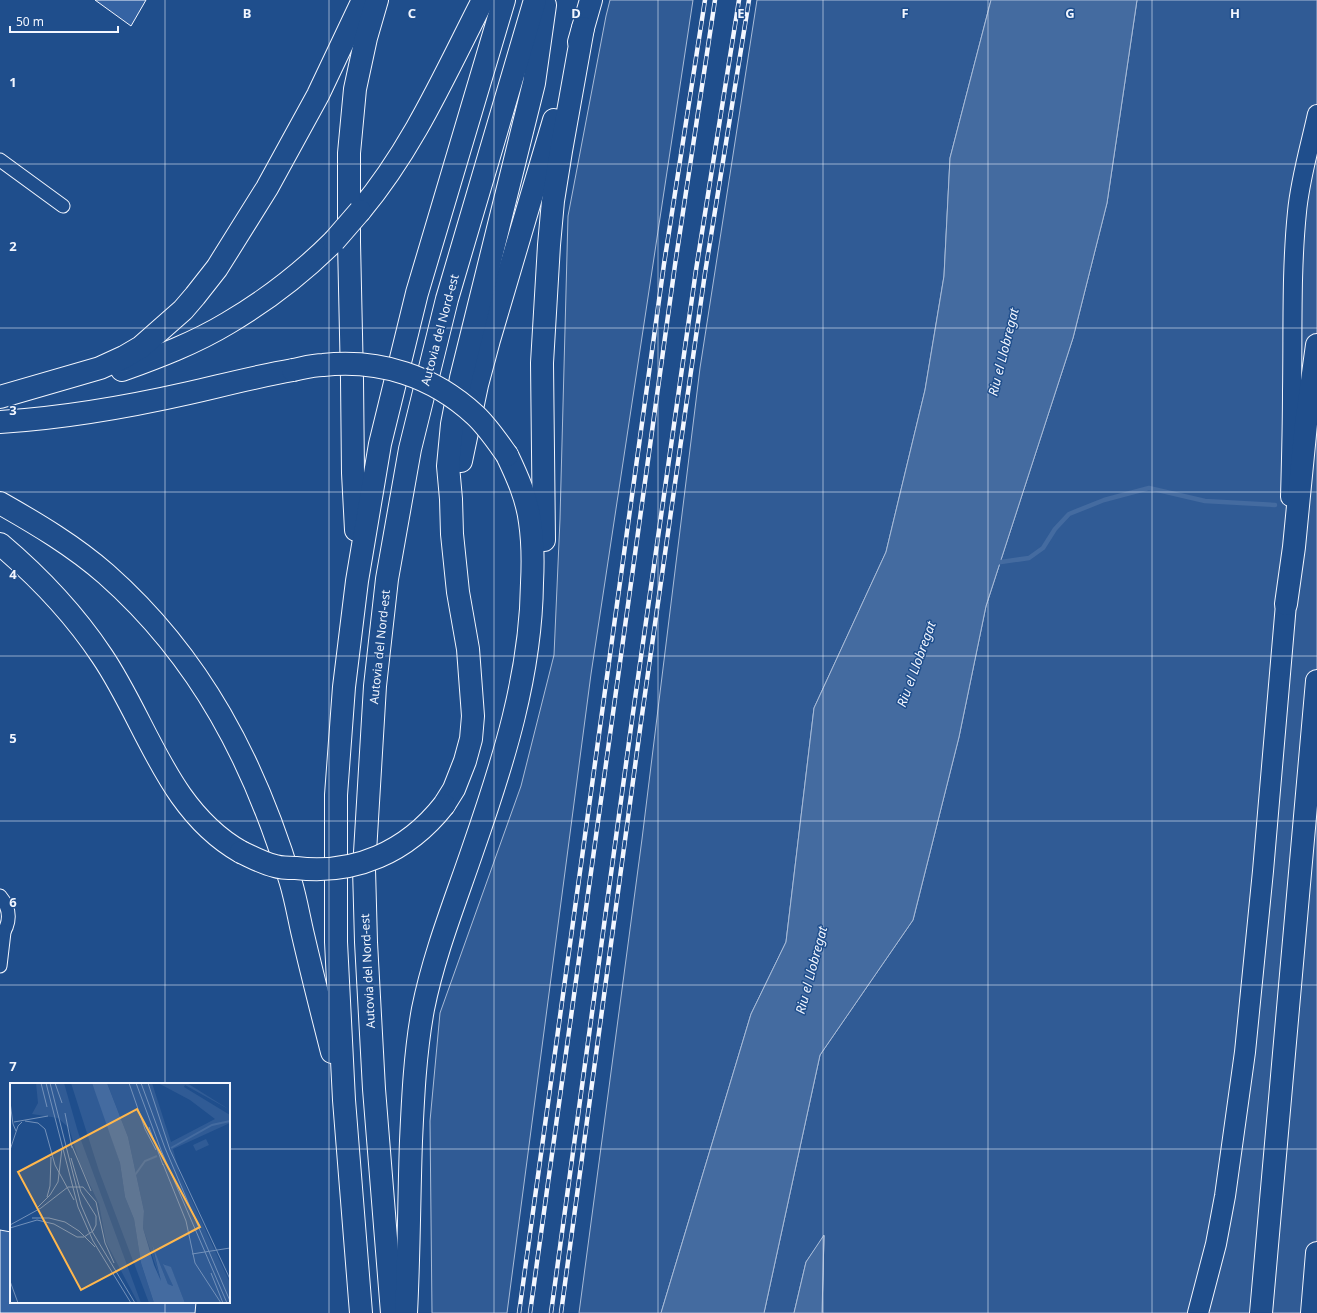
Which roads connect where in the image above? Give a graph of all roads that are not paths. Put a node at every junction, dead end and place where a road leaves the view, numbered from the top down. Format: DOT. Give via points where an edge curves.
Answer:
graph roads {
  1 [pos="363,0"];
  2 [pos="377,0"];
  3 [pos="483,0"];
  4 [pos="504,0"];
  5 [pos="535,0"];
  6 [pos="545,0"];
  7 [pos="591,0"];
  8 [pos="583,28"];
  9 [pos="1317,114"];
  10 [pos="0,160"];
  11 [pos="63,206"];
  12 [pos="1317,345"];
  13 [pos="0,398"];
  14 [pos="0,422"];
  15 [pos="451,499"];
  16 [pos="0,503"];
  17 [pos="0,544"];
  18 [pos="359,567"];
  19 [pos="1286,604"];
  20 [pos="1317,680"];
  21 [pos="473,850"];
  22 [pos="0,896"];
  23 [pos="2,934"];
  24 [pos="0,966"];
  25 [pos="344,1100"];
  26 [pos="1317,1253"];
  27 [pos="362,1313"];
  28 [pos="392,1313"];
  29 [pos="406,1313"];
  30 [pos="1198,1313"];
  31 [pos="1262,1313"];
  32 [pos="1312,1313"];
  1 -- 13 [label="highway" via="318,96 267,188 217,268 183,310 140,347 124,357 100,368"];
  2 -- 18 [label="highway" via="355,89 349,154 353,473"];
  3 -- 13 [label="highway, bridge" via="440,86 397,160 370,199 318,257 277,291 227,324 172,351 118,372 35,393"];
  4 -- 18 [label="highway" via="417,293 380,444"];
  5 -- 28 [label="highway, Autovia del Nord-est" via="447,300 410,449 387,579 375,686 364,869 374,1089"];
  6 -- 15 [label="highway" via="534,83 461,378 452,424 448,466"];
  7 -- 8 [label="highway"];
  8 -- 15 [label="highway" via="476,385"];
  8 -- 21 [label="highway" via="555,187 547,267 542,363 545,574 537,655 529,701 517,746"];
  9 -- 19 [label="main road" via="1297,211 1295,238"];
  10 -- 11 [label="street"];
  12 -- 19 [label="highway"];
  14 -- 21 [label="highway, bridge" via="100,411 323,364 389,368 432,384 475,415 507,455 524,495 530,520 533,555 531,618 519,698"];
  15 -- 17 [label="highway, bridge" via="453,547 468,649 473,716 466,761 444,805 432,821 409,840 375,859 352,866 316,870 275,866 258,860 230,846 198,818 161,765 103,657 54,596"];
  16 -- 25 [label="highway" via="57,537 105,574 176,646 218,708 258,789 291,884"];
  18 -- 25 [label="highway" via="344,687 336,795 336,942"];
  19 -- 30 [label="main road" via="1245,1052 1224,1203"];
  20 -- 31 [label="highway"];
  21 -- 29 [label="highway" via="430,978 418,1043 412,1114"];
  22 -- 23 [label="street" via="9,913"];
  23 -- 24 [label="street"];
  25 -- 27 [label="highway"];
  26 -- 32 [label="highway"];
}
